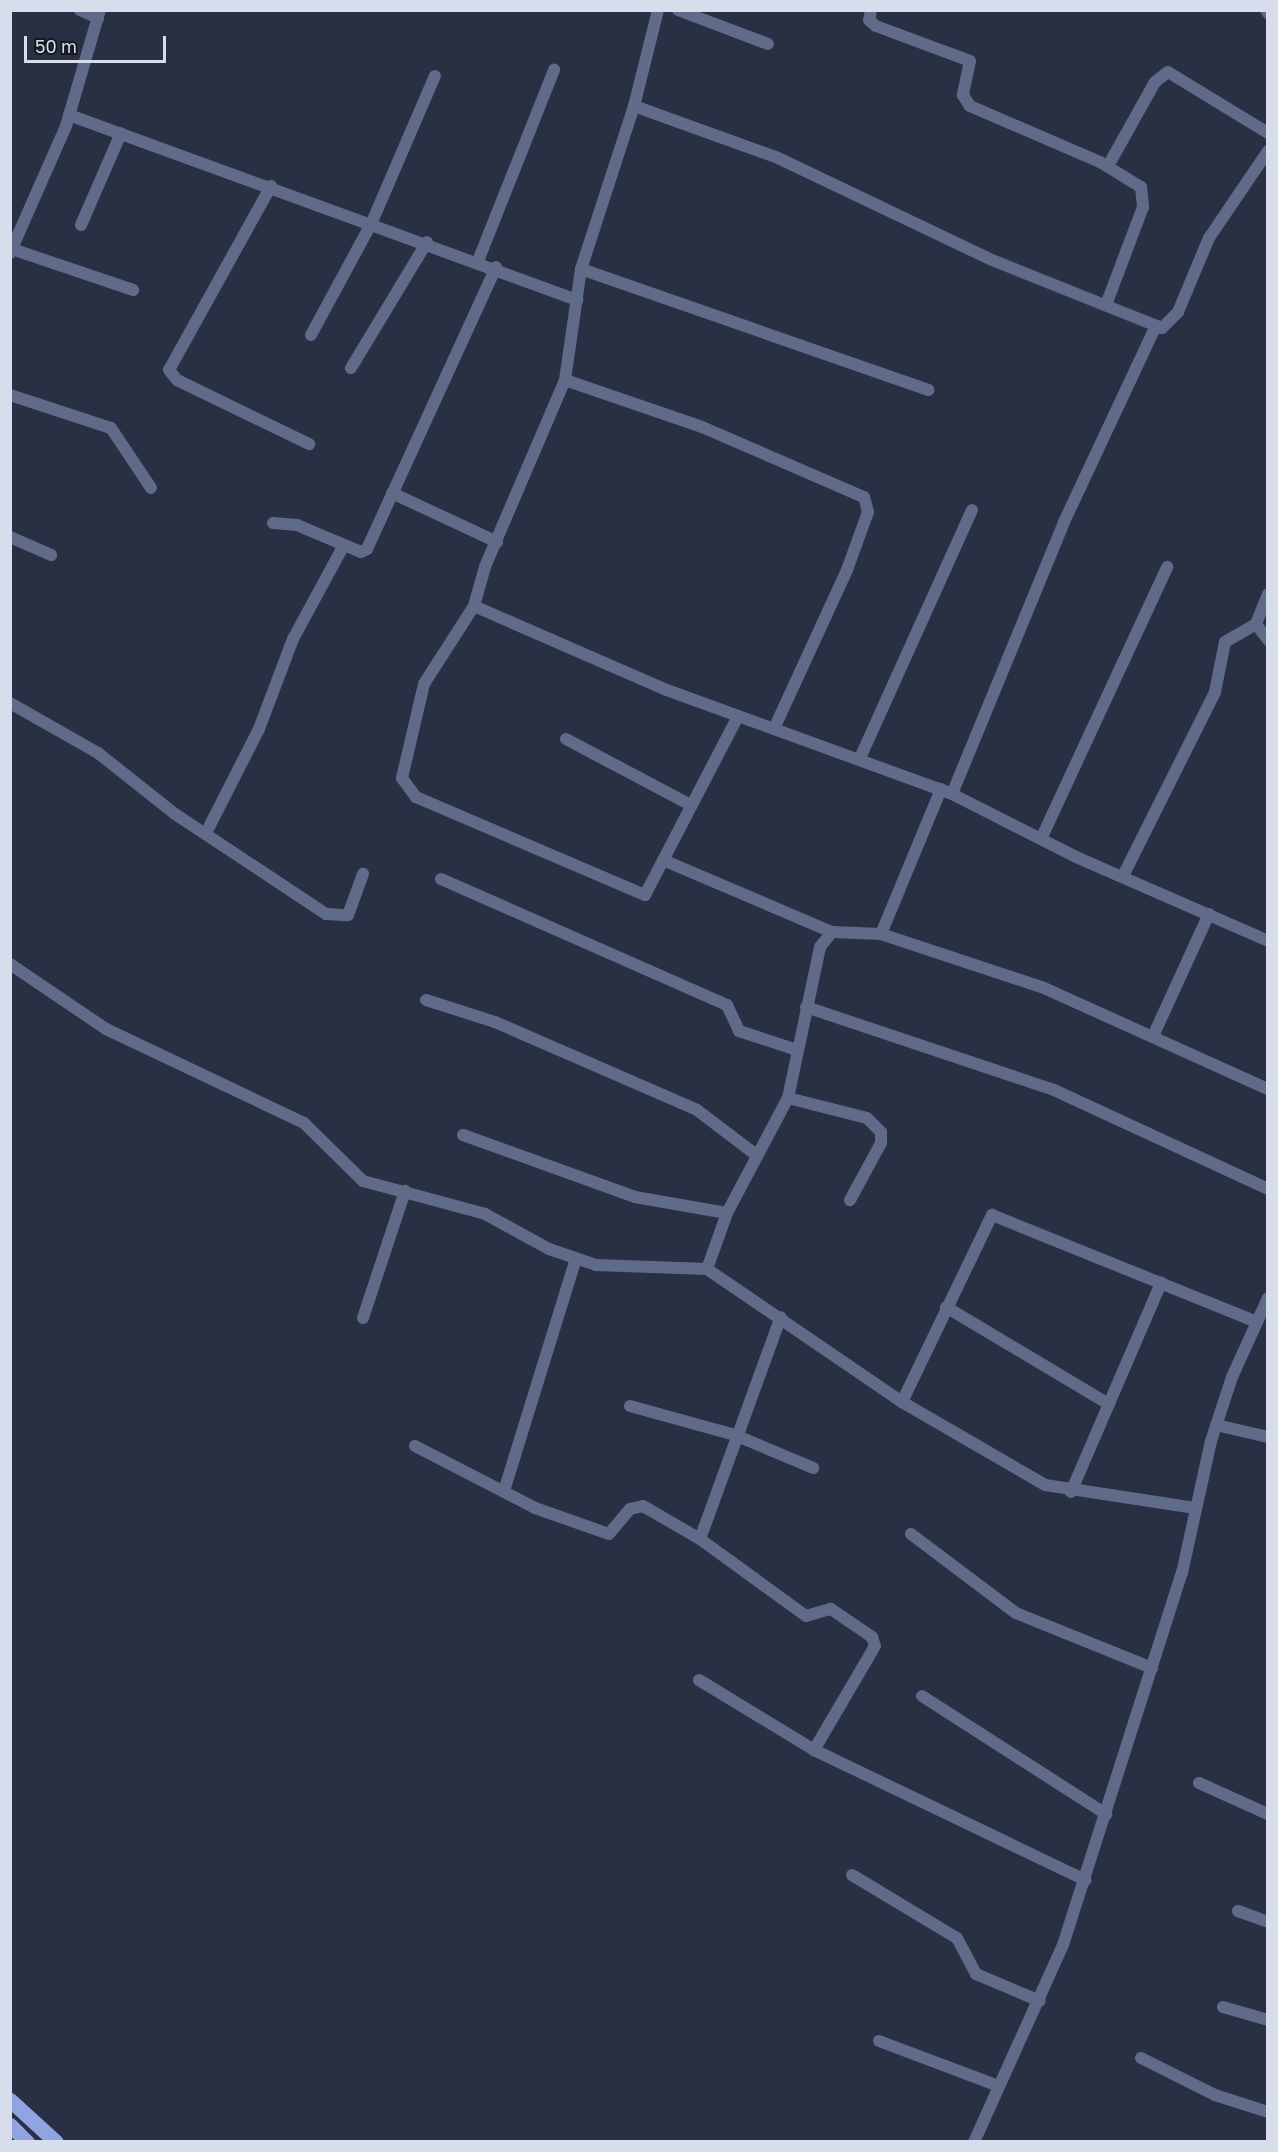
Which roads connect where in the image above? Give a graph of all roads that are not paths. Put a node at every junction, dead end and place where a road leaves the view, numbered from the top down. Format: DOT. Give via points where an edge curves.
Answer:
graph roads {
  1 [pos="80,10"];
  2 [pos="658,10"];
  3 [pos="678,10"];
  4 [pos="871,10"];
  5 [pos="99,14"];
  6 [pos="768,44"];
  7 [pos="554,70"];
  8 [pos="435,76"];
  9 [pos="634,106"];
  10 [pos="69,115"];
  11 [pos="121,133"];
  12 [pos="1268,133"];
  13 [pos="1268,151"];
  14 [pos="1108,166"];
  15 [pos="271,186"];
  16 [pos="372,222"];
  17 [pos="81,225"];
  18 [pos="428,242"];
  19 [pos="11,251"];
  20 [pos="478,261"];
  21 [pos="496,267"];
  22 [pos="581,269"];
  23 [pos="133,290"];
  24 [pos="577,300"];
  25 [pos="1106,304"];
  26 [pos="1156,326"];
  27 [pos="311,335"];
  28 [pos="351,368"];
  29 [pos="565,380"];
  30 [pos="929,390"];
  31 [pos="10,395"];
  32 [pos="309,444"];
  33 [pos="152,488"];
  34 [pos="392,493"];
  35 [pos="972,510"];
  36 [pos="273,524"];
  37 [pos="10,537"];
  38 [pos="496,543"];
  39 [pos="344,545"];
  40 [pos="51,555"];
  41 [pos="1167,567"];
  42 [pos="1268,594"];
  43 [pos="474,606"];
  44 [pos="1256,624"];
  45 [pos="1268,640"];
  46 [pos="10,702"];
  47 [pos="738,716"];
  48 [pos="774,729"];
  49 [pos="566,739"];
  50 [pos="860,759"];
  51 [pos="946,791"];
  52 [pos="689,804"];
  53 [pos="206,834"];
  54 [pos="1041,839"];
  55 [pos="663,860"];
  56 [pos="363,874"];
  57 [pos="1123,876"];
  58 [pos="441,879"];
  59 [pos="1209,914"];
  60 [pos="832,933"];
  61 [pos="881,934"];
  62 [pos="1268,941"];
  63 [pos="10,964"];
  64 [pos="426,1000"];
  65 [pos="806,1006"];
  66 [pos="1154,1034"];
  67 [pos="797,1050"];
  68 [pos="1268,1089"];
  69 [pos="788,1098"];
  70 [pos="463,1135"];
  71 [pos="755,1154"];
  72 [pos="1268,1189"];
  73 [pos="405,1191"];
  74 [pos="850,1200"];
  75 [pos="727,1212"];
  76 [pos="576,1259"];
  77 [pos="707,1269"];
  78 [pos="1161,1283"];
  79 [pos="1268,1298"];
  80 [pos="946,1307"];
  81 [pos="781,1317"];
  82 [pos="363,1318"];
  83 [pos="1255,1321"];
  84 [pos="902,1402"];
  85 [pos="1109,1404"];
  86 [pos="630,1406"];
  87 [pos="1216,1425"];
  88 [pos="735,1435"];
  89 [pos="1268,1437"];
  90 [pos="415,1446"];
  91 [pos="813,1468"];
  92 [pos="504,1491"];
  93 [pos="1071,1492"];
  94 [pos="1195,1508"];
  95 [pos="911,1534"];
  96 [pos="700,1539"];
  97 [pos="1152,1668"];
  98 [pos="699,1680"];
  99 [pos="922,1696"];
  100 [pos="814,1750"];
  101 [pos="1199,1783"];
  102 [pos="1106,1814"];
  103 [pos="1268,1814"];
  104 [pos="852,1875"];
  105 [pos="1085,1880"];
  106 [pos="1238,1911"];
  107 [pos="1268,1922"];
  108 [pos="1040,2001"];
  109 [pos="1223,2007"];
  110 [pos="1268,2020"];
  111 [pos="879,2041"];
  112 [pos="1141,2058"];
  113 [pos="999,2086"];
  114 [pos="10,2100"];
  115 [pos="1268,2112"];
  116 [pos="10,2125"];
  117 [pos="27,2142"];
  118 [pos="56,2142"];
  119 [pos="974,2142"];
  1 -- 5 [label="street"];
  2 -- 9 [label="street"];
  3 -- 6 [label="street"];
  4 -- 14 [label="street" via="869,20 876,26 970,61 963,95 970,106"];
  5 -- 10 [label="street"];
  7 -- 20 [label="street"];
  8 -- 16 [label="street"];
  9 -- 22 [label="street"];
  9 -- 25 [label="street" via="776,157 992,260"];
  10 -- 11 [label="street"];
  10 -- 19 [label="street"];
  11 -- 15 [label="street"];
  11 -- 17 [label="street"];
  12 -- 14 [label="street" via="1168,72 1155,82"];
  13 -- 26 [label="street" via="1209,238 1171,323"];
  14 -- 25 [label="street" via="1133,180 1144,196"];
  15 -- 16 [label="street"];
  15 -- 32 [label="street" via="169,370 177,380"];
  16 -- 18 [label="street"];
  16 -- 27 [label="street"];
  18 -- 20 [label="street"];
  18 -- 28 [label="street"];
  19 -- 23 [label="street"];
  20 -- 21 [label="street"];
  21 -- 24 [label="street"];
  21 -- 34 [label="street"];
  22 -- 24 [label="street"];
  22 -- 30 [label="street"];
  24 -- 29 [label="street"];
  25 -- 26 [label="street"];
  26 -- 51 [label="street" via="1059,533"];
  29 -- 38 [label="street"];
  29 -- 48 [label="street" via="702,427 864,497 868,512 847,570"];
  31 -- 33 [label="street" via="111,428"];
  34 -- 38 [label="street"];
  34 -- 39 [label="street" via="367,549"];
  35 -- 50 [label="street"];
  36 -- 39 [label="street" via="297,525"];
  37 -- 40 [label="street"];
  38 -- 43 [label="street"];
  39 -- 53 [label="street" via="293,639 259,729"];
  41 -- 54 [label="street"];
  42 -- 44 [label="street"];
  43 -- 47 [label="street" via="608,666"];
  43 -- 55 [label="street" via="424,684 404,785 416,797 543,848 637,895 651,889"];
  44 -- 45 [label="street"];
  44 -- 57 [label="street" via="1225,642 1215,692"];
  46 -- 53 [label="street" via="98,753"];
  47 -- 48 [label="street"];
  47 -- 52 [label="street"];
  48 -- 50 [label="street"];
  49 -- 52 [label="street"];
  50 -- 51 [label="street"];
  51 -- 54 [label="street"];
  51 -- 61 [label="street"];
  52 -- 55 [label="street"];
  53 -- 56 [label="street" via="338,919 348,915"];
  54 -- 57 [label="street"];
  55 -- 60 [label="street"];
  57 -- 59 [label="street"];
  58 -- 67 [label="street" via="717,1000 731,1008 731,1022 739,1031"];
  59 -- 62 [label="street"];
  59 -- 66 [label="street"];
  60 -- 61 [label="street"];
  60 -- 65 [label="street" via="820,947"];
  61 -- 66 [label="street" via="1044,988"];
  63 -- 73 [label="street" via="106,1029 304,1124 363,1181"];
  64 -- 71 [label="street" via="495,1022 696,1110"];
  65 -- 67 [label="street"];
  65 -- 72 [label="street" via="1054,1090"];
  66 -- 68 [label="street"];
  67 -- 69 [label="street"];
  69 -- 71 [label="street"];
  69 -- 74 [label="street" via="867,1118 881,1132 881,1143"];
  70 -- 75 [label="street" via="635,1197"];
  71 -- 75 [label="street"];
  73 -- 76 [label="street" via="485,1214"];
  73 -- 82 [label="street"];
  75 -- 77 [label="street"];
  76 -- 77 [label="street" via="634,1269"];
  76 -- 92 [label="street"];
  77 -- 81 [label="street"];
  78 -- 80 [label="street" via="998,1214 987,1219"];
  78 -- 83 [label="street"];
  78 -- 85 [label="street"];
  79 -- 83 [label="street"];
  80 -- 84 [label="street"];
  80 -- 85 [label="street"];
  81 -- 84 [label="street"];
  81 -- 88 [label="street"];
  83 -- 87 [label="street"];
  84 -- 93 [label="street" via="1018,1471"];
  85 -- 93 [label="street"];
  86 -- 88 [label="street"];
  87 -- 89 [label="street"];
  87 -- 94 [label="street"];
  88 -- 91 [label="street"];
  88 -- 96 [label="street"];
  90 -- 92 [label="street"];
  92 -- 96 [label="street" via="568,1523 609,1534 630,1509 643,1506"];
  93 -- 94 [label="street"];
  94 -- 97 [label="street"];
  95 -- 97 [label="street" via="1016,1613"];
  96 -- 100 [label="street" via="806,1616 831,1609 875,1641"];
  97 -- 102 [label="street"];
  98 -- 100 [label="street"];
  99 -- 102 [label="street"];
  100 -- 105 [label="street"];
  101 -- 103 [label="street"];
  102 -- 105 [label="street"];
  104 -- 108 [label="street" via="957,1938 976,1974"];
  105 -- 108 [label="street"];
  106 -- 107 [label="street"];
  108 -- 113 [label="street"];
  109 -- 110 [label="street"];
  111 -- 113 [label="street"];
  112 -- 115 [label="street" via="1215,2095"];
  113 -- 119 [label="street"];
  114 -- 118 [label="main road"];
  116 -- 117 [label="main road"];
}
